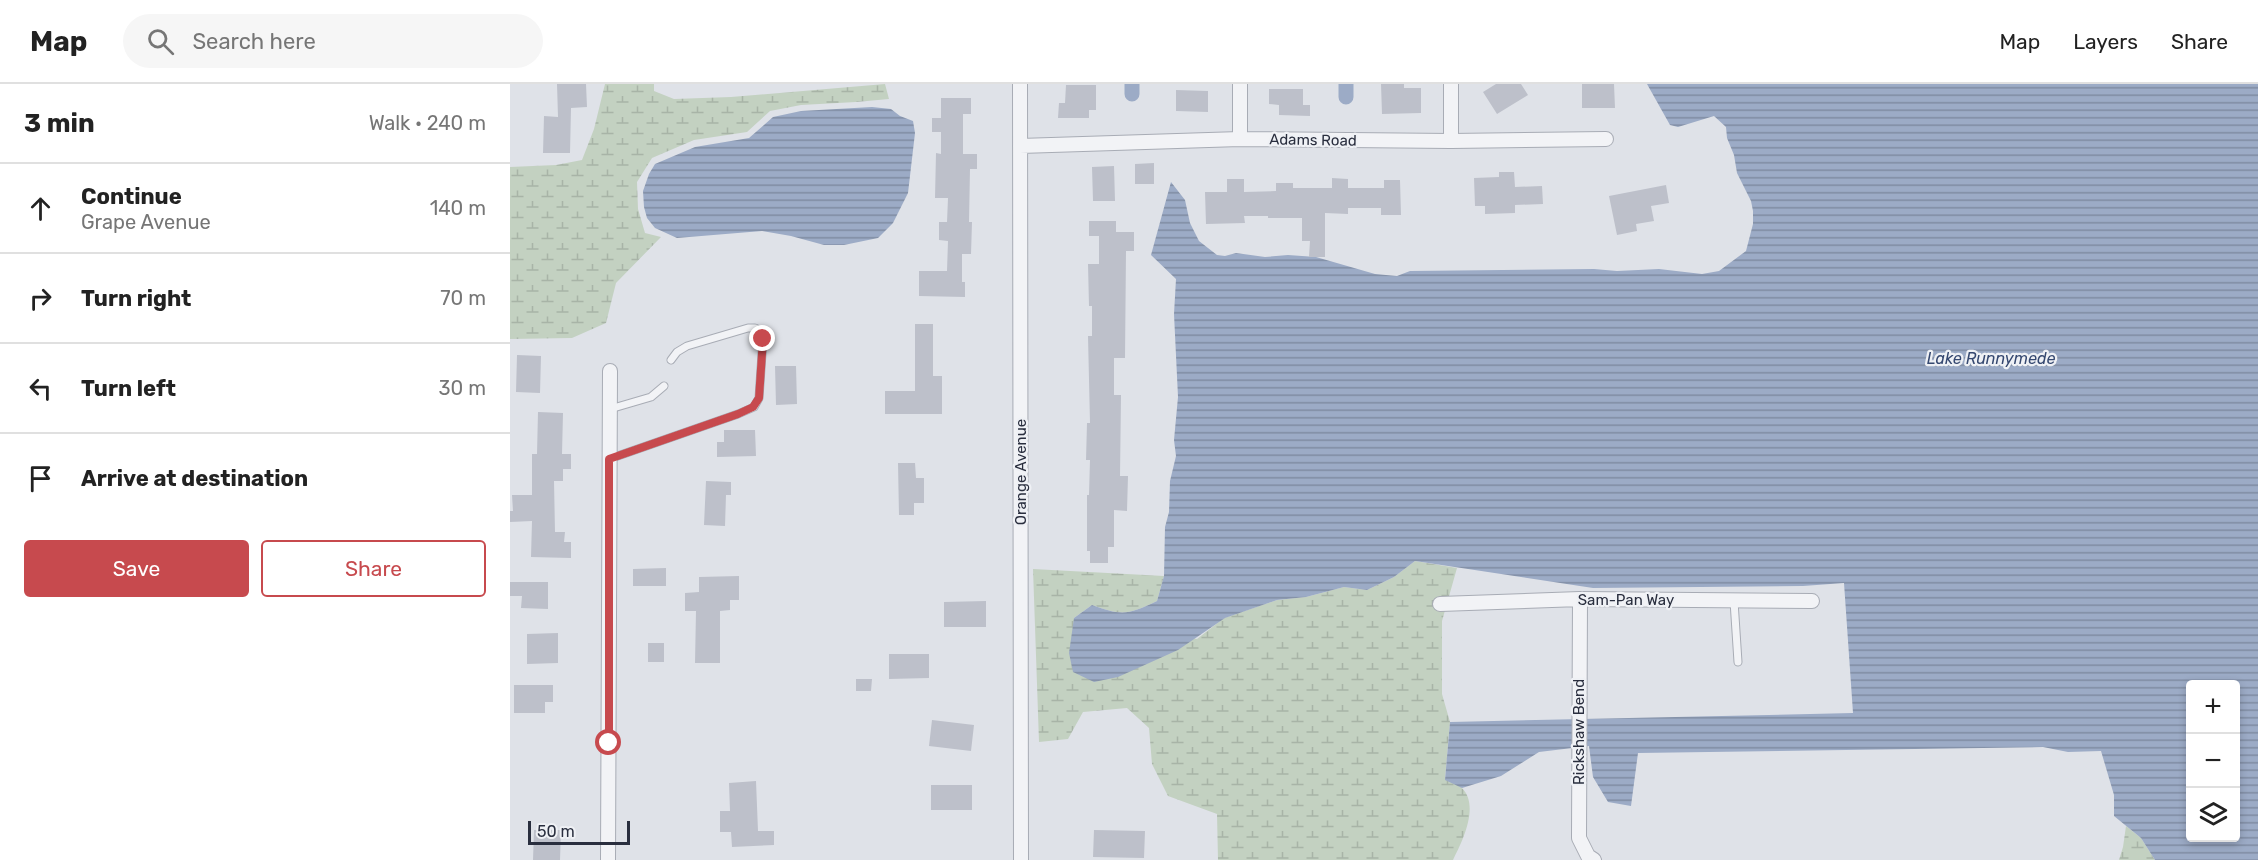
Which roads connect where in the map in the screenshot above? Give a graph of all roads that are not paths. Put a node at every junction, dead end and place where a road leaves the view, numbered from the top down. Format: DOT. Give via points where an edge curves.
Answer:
graph roads {
  1 [pos="1020,84"];
  2 [pos="1240,84"];
  3 [pos="1451,84"];
  4 [pos="1240,139"];
  5 [pos="1606,139"];
  6 [pos="1451,141"];
  7 [pos="1020,146"];
  8 [pos="672,360"];
  9 [pos="610,370"];
  10 [pos="664,386"];
  11 [pos="610,410"];
  12 [pos="609,459"];
  13 [pos="1580,599"];
  14 [pos="1734,601"];
  15 [pos="1812,601"];
  16 [pos="1440,604"];
  17 [pos="1738,662"];
  18 [pos="608,860"];
  19 [pos="1021,860"];
  20 [pos="1594,860"];
  1 -- 7 [label="street, Orange Avenue"];
  2 -- 4 [label="street"];
  3 -- 6 [label="street"];
  4 -- 6 [label="street, Adams Road"];
  4 -- 7 [label="street, Adams Road"];
  5 -- 6 [label="street, Adams Road"];
  7 -- 19 [label="street, Orange Avenue"];
  8 -- 12 [label="lane" via="676,352 687,346 755,328 761,331 763,339 759,398 753,407 738,414"];
  9 -- 11 [label="street"];
  10 -- 11 [label="lane" via="651,397"];
  11 -- 12 [label="street"];
  12 -- 18 [label="street"];
  13 -- 14 [label="street, Sam-Pan Way"];
  13 -- 16 [label="street, Sam-Pan Way"];
  13 -- 20 [label="street, Rickshaw Bend" via="1579,838"];
  14 -- 15 [label="street, Sam-Pan Way"];
  14 -- 17 [label="lane"];
}
